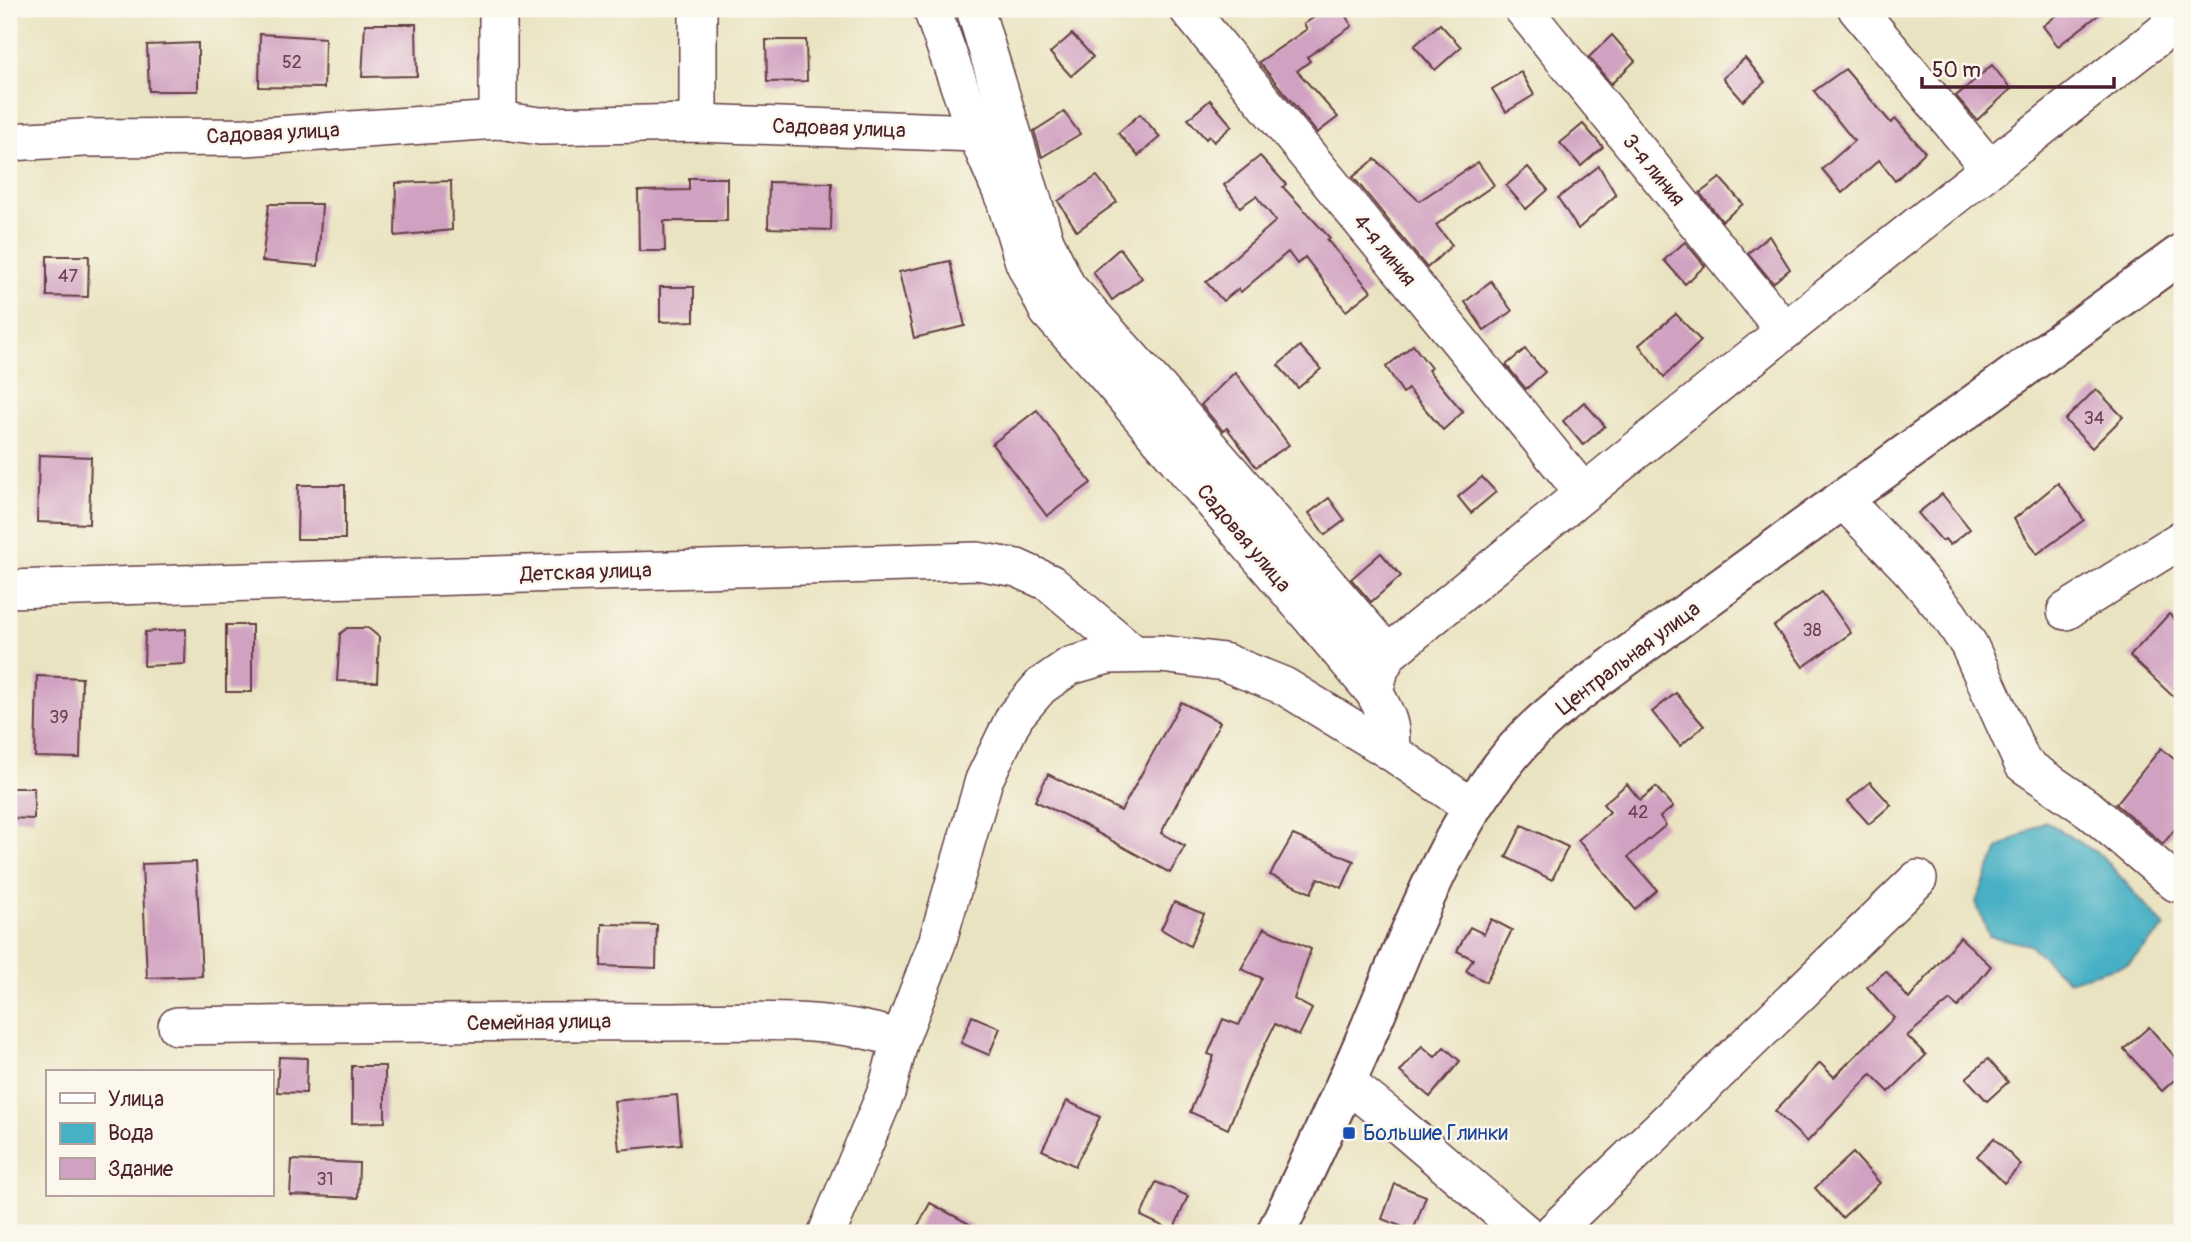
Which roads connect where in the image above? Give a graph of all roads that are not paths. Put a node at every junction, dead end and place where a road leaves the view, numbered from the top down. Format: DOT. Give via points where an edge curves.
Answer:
graph roads {
  1 [pos="498,9"];
  2 [pos="698,9"];
  3 [pos="932,9"];
  4 [pos="975,9"];
  5 [pos="1188,9"];
  6 [pos="1523,9"];
  7 [pos="1857,9"];
  8 [pos="2175,11"];
  9 [pos="498,120"];
  10 [pos="698,123"];
  11 [pos="976,133"];
  12 [pos="9,142"];
  13 [pos="1989,168"];
  14 [pos="2182,253"];
  15 [pos="1785,331"];
  16 [pos="1583,492"];
  17 [pos="1843,500"];
  18 [pos="2182,539"];
  19 [pos="9,589"];
  20 [pos="2066,611"];
  21 [pos="1134,654"];
  22 [pos="1388,654"];
  23 [pos="1374,692"];
  24 [pos="1390,751"];
  25 [pos="1472,807"];
  26 [pos="1918,879"];
  27 [pos="2176,883"];
  28 [pos="177,1026"];
  29 [pos="900,1039"];
  30 [pos="1347,1083"];
  31 [pos="827,1233"];
  32 [pos="1276,1233"];
  33 [pos="1525,1233"];
  34 [pos="1552,1233"];
  1 -- 9 [label="street"];
  2 -- 10 [label="street"];
  3 -- 11 [label="street"];
  4 -- 22 [label="street" via="1045,241 1068,288"];
  5 -- 16 [label="street, 4-я линия"];
  6 -- 15 [label="street, 3-я линия"];
  7 -- 13 [label="street"];
  8 -- 13 [label="street" via="2165,31"];
  9 -- 10 [label="street, Садовая улица" via="540,126"];
  9 -- 12 [label="street, Садовая улица" via="246,137"];
  10 -- 11 [label="street, Садовая улица"];
  11 -- 23 [label="street, Садовая улица" via="1005,200 1024,262 1048,311"];
  13 -- 15 [label="street"];
  14 -- 17 [label="main road, Центральная улица"];
  15 -- 16 [label="street"];
  16 -- 22 [label="street"];
  17 -- 25 [label="main road, Центральная улица" via="1544,721 1514,750"];
  17 -- 27 [label="street" via="1949,615 1969,645 2022,764 2090,810"];
  18 -- 20 [label="street"];
  19 -- 21 [label="street, Детская улица" via="977,561 1017,568 1050,583"];
  21 -- 24 [label="street" via="1224,662 1284,686"];
  21 -- 29 [label="street" via="1108,655 1070,666 1041,685 1015,716 984,780 937,943"];
  22 -- 23 [label="street"];
  23 -- 24 [label="street, Садовая улица" via="1390,722"];
  24 -- 25 [label="street"];
  25 -- 30 [label="main road, Центральная улица" via="1422,905"];
  26 -- 34 [label="street"];
  28 -- 29 [label="street, Семейная улица" via="778,1023 874,1030"];
  29 -- 31 [label="street" via="887,1090"];
  30 -- 32 [label="main road, Центральная улица"];
  30 -- 33 [label="street"];
}
